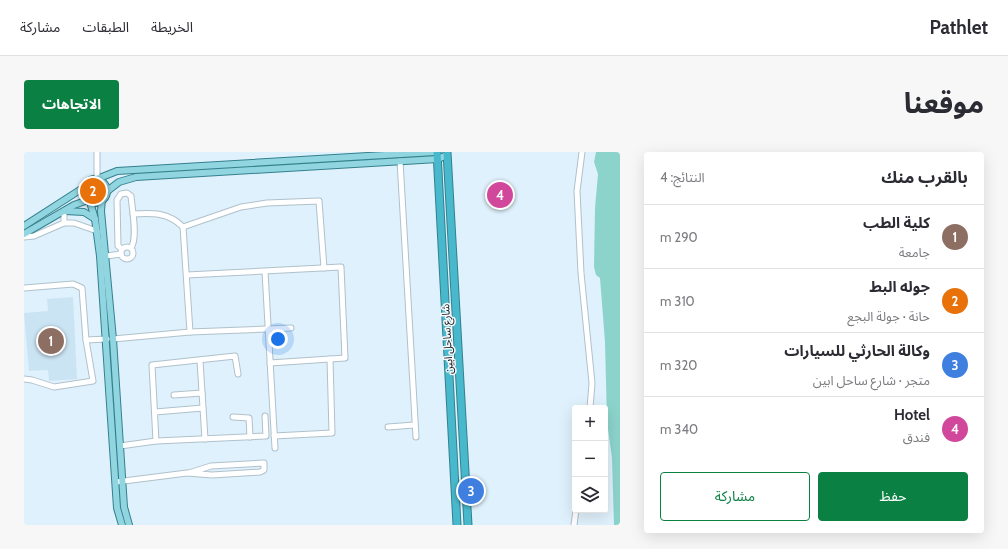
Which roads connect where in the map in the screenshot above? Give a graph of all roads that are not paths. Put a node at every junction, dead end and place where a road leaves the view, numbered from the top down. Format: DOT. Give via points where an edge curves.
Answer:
graph roads {
  1 [pos="97,152"];
  2 [pos="330,152"];
  3 [pos="582,152"];
  4 [pos="447,153"];
  5 [pos="437,154"];
  6 [pos="400,158"];
  7 [pos="331,162"];
  8 [pos="97,179"];
  9 [pos="83,188"];
  10 [pos="106,192"];
  11 [pos="102,200"];
  12 [pos="89,201"];
  13 [pos="64,212"];
  14 [pos="133,214"];
  15 [pos="95,219"];
  16 [pos="64,223"];
  17 [pos="24,226"];
  18 [pos="183,227"];
  19 [pos="97,232"];
  20 [pos="24,236"];
  21 [pos="130,248"];
  22 [pos="122,251"];
  23 [pos="106,256"];
  24 [pos="324,268"];
  25 [pos="265,272"];
  26 [pos="187,275"];
  27 [pos="24,288"];
  28 [pos="291,328"];
  29 [pos="268,329"];
  30 [pos="190,332"];
  31 [pos="110,339"];
  32 [pos="86,340"];
  33 [pos="330,360"];
  34 [pos="200,361"];
  35 [pos="270,363"];
  36 [pos="238,374"];
  37 [pos="24,379"];
  38 [pos="202,393"];
  39 [pos="174,395"];
  40 [pos="590,405"];
  41 [pos="203,408"];
  42 [pos="155,412"];
  43 [pos="265,416"];
  44 [pos="232,417"];
  45 [pos="414,425"];
  46 [pos="388,427"];
  47 [pos="274,436"];
  48 [pos="250,437"];
  49 [pos="416,437"];
  50 [pos="205,439"];
  51 [pos="156,441"];
  52 [pos="120,446"];
  53 [pos="275,448"];
  54 [pos="189,473"];
  55 [pos="123,480"];
  56 [pos="116,482"];
  57 [pos="576,513"];
  58 [pos="122,525"];
  59 [pos="129,525"];
  60 [pos="457,525"];
  61 [pos="468,525"];
  62 [pos="574,525"];
  1 -- 8 [label="street"];
  2 -- 7 [label="street"];
  3 -- 40 [label="street" via="577,191 581,272 592,383"];
  4 -- 5 [label="main road"];
  4 -- 61 [label="highway, شارع ساحل ابين"];
  5 -- 6 [label="main road"];
  5 -- 60 [label="highway, شارع ساحل ابين"];
  6 -- 7 [label="main road"];
  6 -- 45 [label="street"];
  7 -- 8 [label="main road" via="117,172"];
  7 -- 10 [label="main road" via="136,177 119,182"];
  8 -- 9 [label="main road" via="90,180"];
  8 -- 10 [label="main road" via="104,184"];
  9 -- 12 [label="main road" via="84,195"];
  9 -- 17 [label="main road"];
  10 -- 11 [label="main road"];
  11 -- 12 [label="main road"];
  11 -- 23 [label="main road"];
  12 -- 13 [label="main road" via="79,203"];
  12 -- 15 [label="main road"];
  13 -- 15 [label="main road" via="84,212"];
  13 -- 16 [label="street"];
  13 -- 20 [label="main road"];
  14 -- 18 [label="street" via="161,213"];
  14 -- 21 [label="street" via="134,243"];
  14 -- 22 [label="street" via="131,196 127,193 121,194 117,200 117,211 118,246"];
  15 -- 19 [label="main road"];
  16 -- 19 [label="street" via="74,223"];
  16 -- 20 [label="street" via="34,236"];
  18 -- 24 [label="street" via="241,207 267,203 319,202"];
  18 -- 26 [label="street"];
  19 -- 31 [label="main road"];
  21 -- 22 [label="street" via="126,247"];
  21 -- 22 [label="street" via="133,252 128,259 123,258"];
  22 -- 23 [label="street"];
  23 -- 31 [label="main road"];
  24 -- 25 [label="street"];
  24 -- 33 [label="street" via="341,267 345,358"];
  25 -- 26 [label="street"];
  25 -- 29 [label="street"];
  26 -- 30 [label="street"];
  27 -- 32 [label="street" via="73,284 82,288"];
  28 -- 29 [label="street"];
  29 -- 30 [label="street"];
  29 -- 35 [label="street"];
  30 -- 31 [label="street"];
  31 -- 32 [label="street"];
  31 -- 52 [label="main road"];
  31 -- 56 [label="main road"];
  32 -- 37 [label="street" via="93,381 54,387"];
  33 -- 35 [label="street"];
  33 -- 47 [label="street" via="332,433"];
  34 -- 36 [label="street" via="234,356"];
  34 -- 38 [label="street"];
  34 -- 42 [label="street" via="152,365"];
  35 -- 47 [label="street"];
  38 -- 39 [label="street"];
  38 -- 41 [label="street"];
  41 -- 42 [label="street"];
  41 -- 50 [label="street"];
  42 -- 51 [label="street"];
  43 -- 48 [label="street" via="266,436"];
  44 -- 48 [label="street" via="249,418"];
  45 -- 46 [label="street"];
  45 -- 49 [label="street"];
  47 -- 53 [label="street"];
  48 -- 50 [label="street"];
  50 -- 51 [label="street"];
  51 -- 52 [label="street"];
  52 -- 55 [label="main road"];
  54 -- 54 [label="street" via="212,475 260,472 265,467 264,463 211,466"];
  54 -- 55 [label="street"];
  55 -- 56 [label="street"];
  55 -- 59 [label="main road" via="124,507"];
  56 -- 58 [label="main road" via="117,508"];
  57 -- 62 [label="street"];
}
